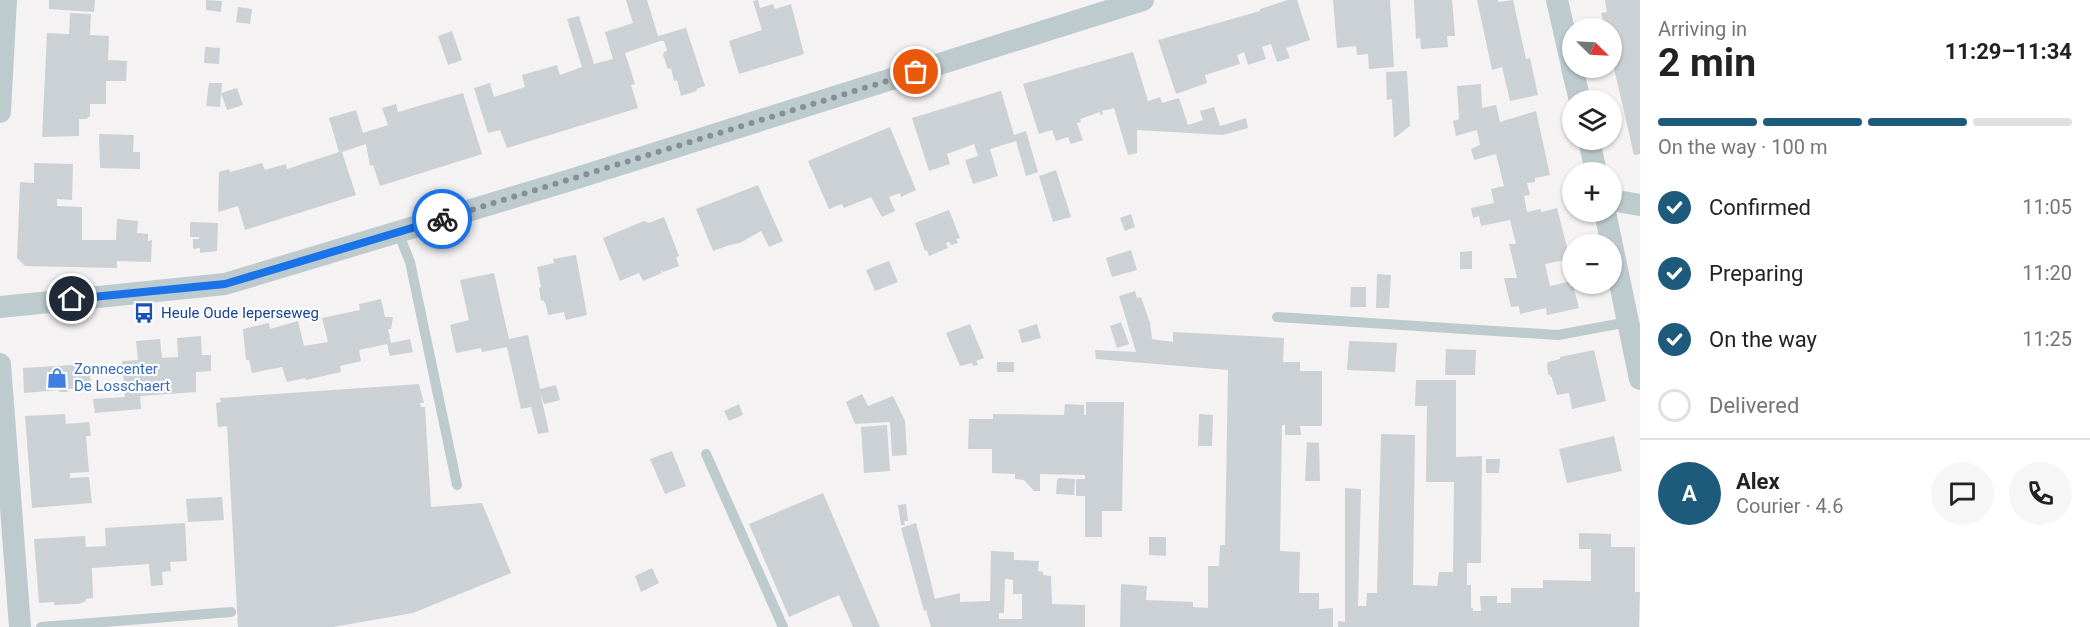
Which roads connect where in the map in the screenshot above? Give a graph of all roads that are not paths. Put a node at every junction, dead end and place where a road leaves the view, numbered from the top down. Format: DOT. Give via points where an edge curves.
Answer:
graph roads {
  1 [pos="6,0"];
  2 [pos="1143,0"];
  3 [pos="1557,0"];
  4 [pos="1562,22"];
  5 [pos="0,112"];
  6 [pos="1622,202"];
  7 [pos="1640,206"];
  8 [pos="1607,222"];
  9 [pos="398,232"];
  10 [pos="0,306"];
  11 [pos="1276,317"];
  12 [pos="1628,322"];
  13 [pos="0,364"];
  14 [pos="1640,379"];
  15 [pos="706,454"];
  16 [pos="457,485"];
  17 [pos="231,612"];
  18 [pos="20,627"];
  19 [pos="41,627"];
  20 [pos="783,627"];
  1 -- 5 [label="street"];
  2 -- 9 [label="street"];
  3 -- 4 [label="street"];
  6 -- 7 [label="street"];
  8 -- 12 [label="street"];
  9 -- 10 [label="street" via="225,284"];
  9 -- 16 [label="lane" via="410,262"];
  11 -- 12 [label="lane" via="1558,335"];
  12 -- 14 [label="street"];
  13 -- 18 [label="street"];
  15 -- 20 [label="lane"];
  17 -- 19 [label="lane"];
}
